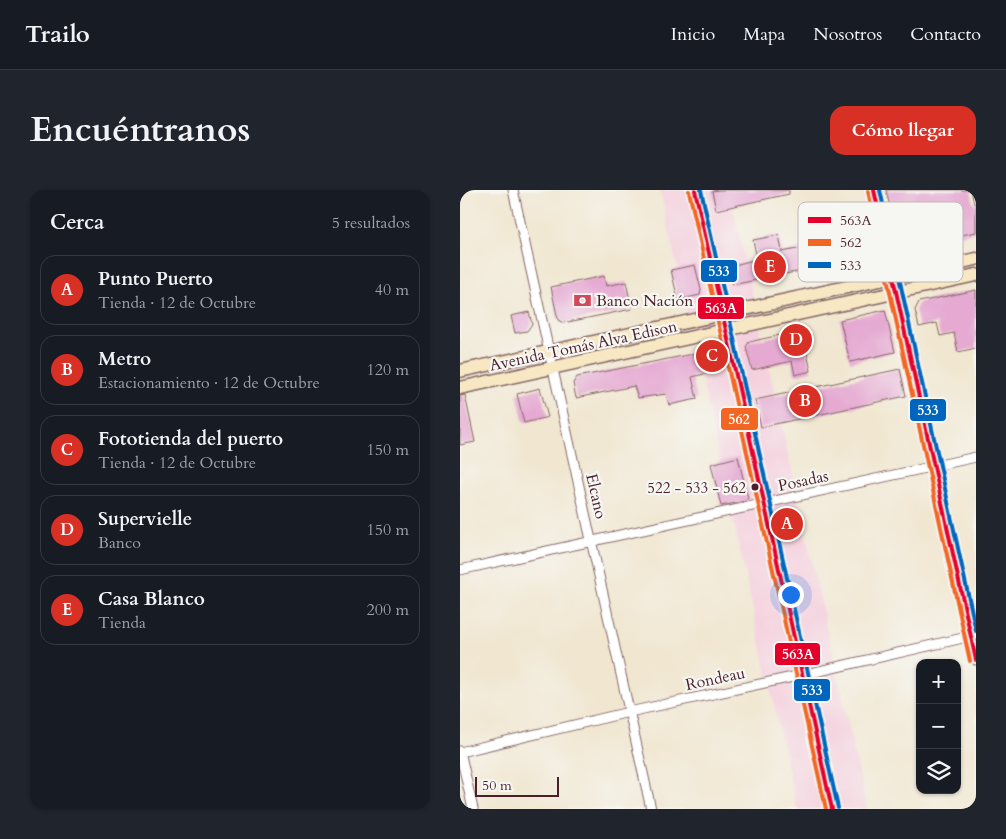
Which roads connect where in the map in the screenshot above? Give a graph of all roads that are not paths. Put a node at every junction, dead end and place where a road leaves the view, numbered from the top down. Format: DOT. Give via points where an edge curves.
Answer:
graph roads {
  1 [pos="513,190"];
  2 [pos="695,190"];
  3 [pos="976,259"];
  4 [pos="963,262"];
  5 [pos="976,275"];
  6 [pos="963,278"];
  7 [pos="869,282"];
  8 [pos="893,282"];
  9 [pos="945,282"];
  10 [pos="896,293"];
  11 [pos="722,314"];
  12 [pos="726,330"];
  13 [pos="550,352"];
  14 [pos="553,368"];
  15 [pos="460,371"];
  16 [pos="460,388"];
  17 [pos="976,457"];
  18 [pos="933,466"];
  19 [pos="764,503"];
  20 [pos="592,541"];
  21 [pos="460,570"];
  22 [pos="973,636"];
  23 [pos="976,660"];
  24 [pos="802,674"];
  25 [pos="629,712"];
  26 [pos="460,751"];
  27 [pos="473,809"];
  28 [pos="651,809"];
  29 [pos="832,809"];
  1 -- 13 [label="street, Elcano"];
  2 -- 11 [label="street"];
  3 -- 4 [label="main road, Avenida Tomás Alva Edison"];
  5 -- 6 [label="main road, Avenida Tomás Alva Edison"];
  7 -- 11 [label="main road, Avenida Tomás Alva Edison"];
  8 -- 10 [label="street"];
  9 -- 10 [label="main road, Avenida Tomás Alva Edison"];
  10 -- 12 [label="main road, Avenida Tomás Alva Edison"];
  10 -- 18 [label="street"];
  11 -- 12 [label="street"];
  11 -- 13 [label="main road, Avenida Tomás Alva Edison"];
  12 -- 14 [label="main road, Avenida Tomás Alva Edison"];
  12 -- 19 [label="street"];
  13 -- 14 [label="street, Elcano"];
  13 -- 15 [label="main road, Avenida Tomás Alva Edison"];
  14 -- 16 [label="main road, Avenida Tomás Alva Edison"];
  14 -- 20 [label="street, Elcano"];
  17 -- 18 [label="street, Posadas"];
  18 -- 19 [label="street, Posadas"];
  18 -- 22 [label="street"];
  19 -- 20 [label="street, Posadas"];
  19 -- 24 [label="street"];
  20 -- 21 [label="street, Posadas"];
  20 -- 25 [label="street, Elcano"];
  22 -- 23 [label="street"];
  22 -- 24 [label="street, Rondeau"];
  24 -- 25 [label="street, Rondeau"];
  24 -- 29 [label="street"];
  25 -- 26 [label="street, Rondeau"];
  25 -- 28 [label="street, Elcano"];
  26 -- 27 [label="street"];
}
